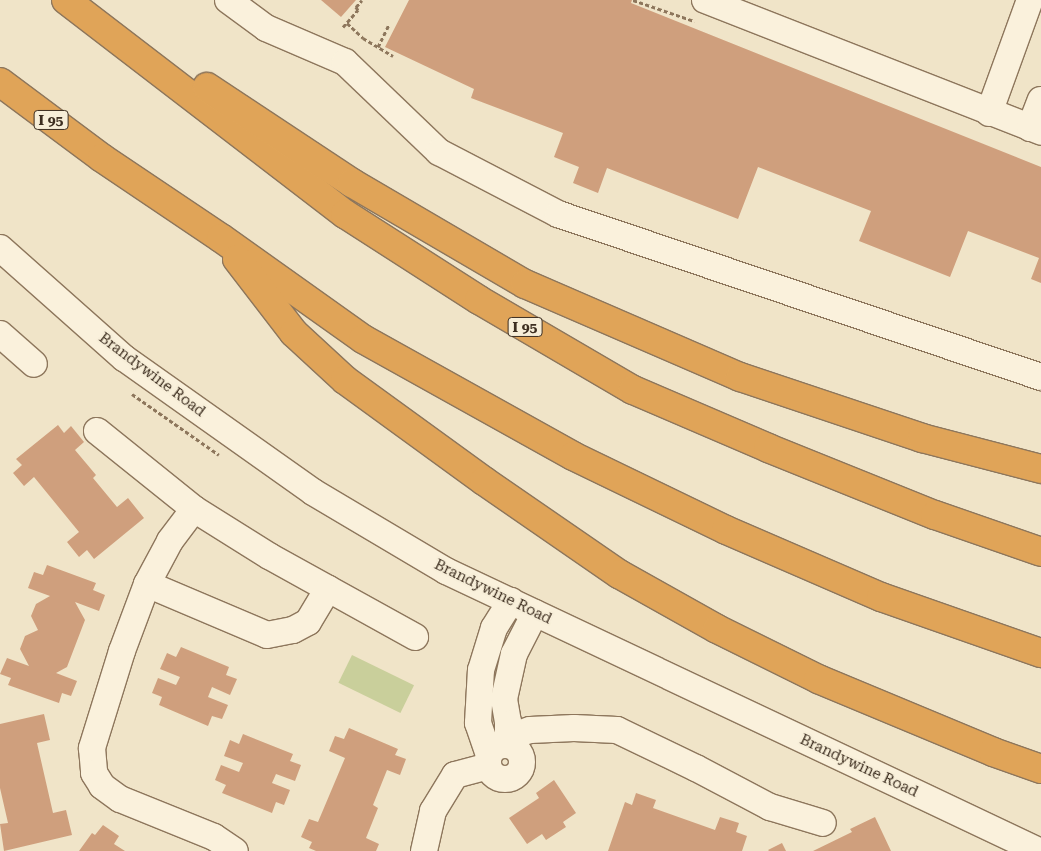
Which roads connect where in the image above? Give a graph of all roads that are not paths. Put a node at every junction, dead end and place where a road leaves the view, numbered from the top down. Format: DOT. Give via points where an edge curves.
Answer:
graph roads {
  1 [pos="66,0"];
  2 [pos="74,0"];
  3 [pos="228,0"];
  4 [pos="704,0"];
  5 [pos="1030,0"];
  6 [pos="0,82"];
  7 [pos="1041,100"];
  8 [pos="989,113"];
  9 [pos="1036,130"];
  10 [pos="221,238"];
  11 [pos="0,248"];
  12 [pos="0,334"];
  13 [pos="34,364"];
  14 [pos="1041,377"];
  15 [pos="97,431"];
  16 [pos="1041,469"];
  17 [pos="194,509"];
  18 [pos="1041,552"];
  19 [pos="147,584"];
  20 [pos="328,589"];
  21 [pos="510,601"];
  22 [pos="534,613"];
  23 [pos="415,637"];
  24 [pos="1041,652"];
  25 [pos="495,755"];
  26 [pos="1041,769"];
  27 [pos="823,823"];
  28 [pos="235,851"];
  29 [pos="424,851"];
  30 [pos="1039,851"];
  1 -- 18 [label="highway, I 95" via="345,214 479,300 633,390 926,511"];
  2 -- 16 [label="highway" via="352,183 525,284 740,377 922,438"];
  3 -- 14 [label="street" via="266,28 345,62 439,152 558,214"];
  4 -- 8 [label="street"];
  5 -- 8 [label="street"];
  6 -- 10 [label="highway, I 95" via="102,158"];
  7 -- 9 [label="street"];
  8 -- 9 [label="street"];
  10 -- 24 [label="highway, I 95" via="364,338 573,456 726,530 881,597"];
  10 -- 26 [label="highway" via="294,333 345,380 619,574 717,629 818,679"];
  11 -- 21 [label="street, Brandywine Road" via="124,358 313,492 446,571"];
  12 -- 13 [label="street"];
  15 -- 17 [label="street"];
  17 -- 19 [label="street" via="170,541"];
  17 -- 20 [label="street"];
  19 -- 20 [label="street" via="267,635 293,630 308,622"];
  19 -- 28 [label="street" via="92,748 94,773 102,786 120,799 214,837"];
  20 -- 23 [label="street"];
  21 -- 22 [label="street, Brandywine Road"];
  21 -- 25 [label="street" via="494,628 481,670 478,723"];
  22 -- 25 [label="street" via="514,654 504,699 508,722"];
  22 -- 30 [label="street, Brandywine Road"];
  25 -- 27 [label="street" via="521,733 530,730 616,730 770,807"];
  25 -- 29 [label="street" via="455,775 433,811"];
}
